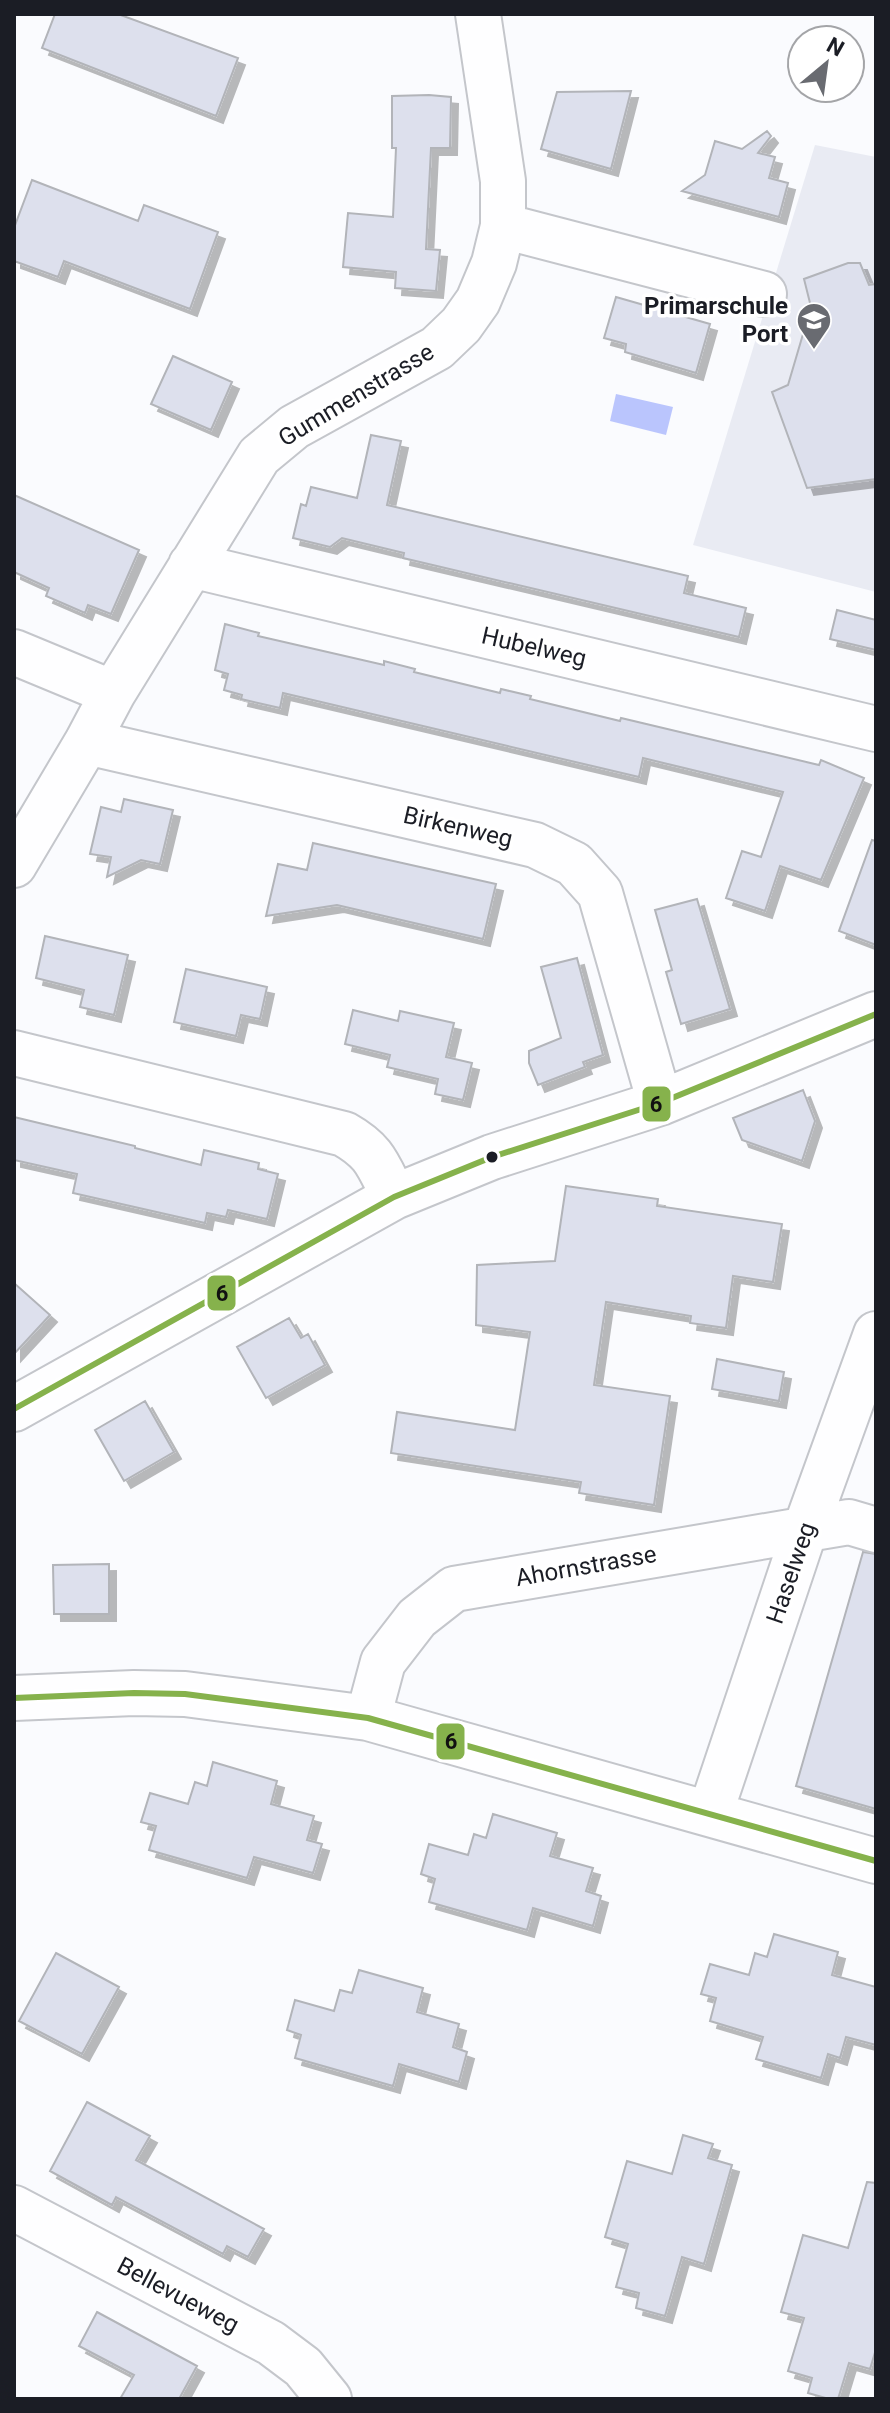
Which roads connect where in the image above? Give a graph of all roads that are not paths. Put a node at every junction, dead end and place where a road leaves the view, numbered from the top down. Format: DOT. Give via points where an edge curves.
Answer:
graph roads {
  1 [pos="478,14"];
  2 [pos="503,226"];
  3 [pos="764,294"];
  4 [pos="191,565"];
  5 [pos="14,652"];
  6 [pos="113,693"];
  7 [pos="876,729"];
  8 [pos="87,742"];
  9 [pos="14,865"];
  10 [pos="876,1014"];
  11 [pos="14,1053"];
  12 [pos="660,1103"];
  13 [pos="394,1197"];
  14 [pos="876,1334"];
  15 [pos="14,1409"];
  16 [pos="805,1530"];
  17 [pos="876,1530"];
  18 [pos="14,1698"];
  19 [pos="368,1718"];
  20 [pos="710,1814"];
  21 [pos="876,1861"];
  22 [pos="14,2208"];
  23 [pos="329,2399"];
  1 -- 2 [label="street, Gummenstrasse" via="503,181"];
  2 -- 3 [label="street"];
  2 -- 4 [label="street, Gummenstrasse" via="478,301 461,325 437,348 294,427 259,456"];
  4 -- 6 [label="street, Gummenstrasse"];
  4 -- 7 [label="street, Hubelweg"];
  5 -- 6 [label="street"];
  6 -- 8 [label="street, Gummenstrasse"];
  8 -- 9 [label="street, Gummenstrasse"];
  8 -- 12 [label="street, Birkenweg" via="535,845 574,864 600,893"];
  10 -- 12 [label="street"];
  11 -- 13 [label="street" via="344,1134 374,1155"];
  12 -- 13 [label="street" via="492,1157"];
  13 -- 15 [label="street"];
  14 -- 16 [label="street, Haselweg"];
  16 -- 17 [label="street, Ahornstrasse" via="849,1522"];
  16 -- 19 [label="street, Ahornstrasse" via="454,1589 417,1618 383,1662"];
  16 -- 20 [label="street, Haselweg"];
  18 -- 19 [label="street" via="185,1694"];
  19 -- 20 [label="street"];
  20 -- 21 [label="street"];
  22 -- 23 [label="street, Bellevueweg" via="271,2343 303,2367"];
}
